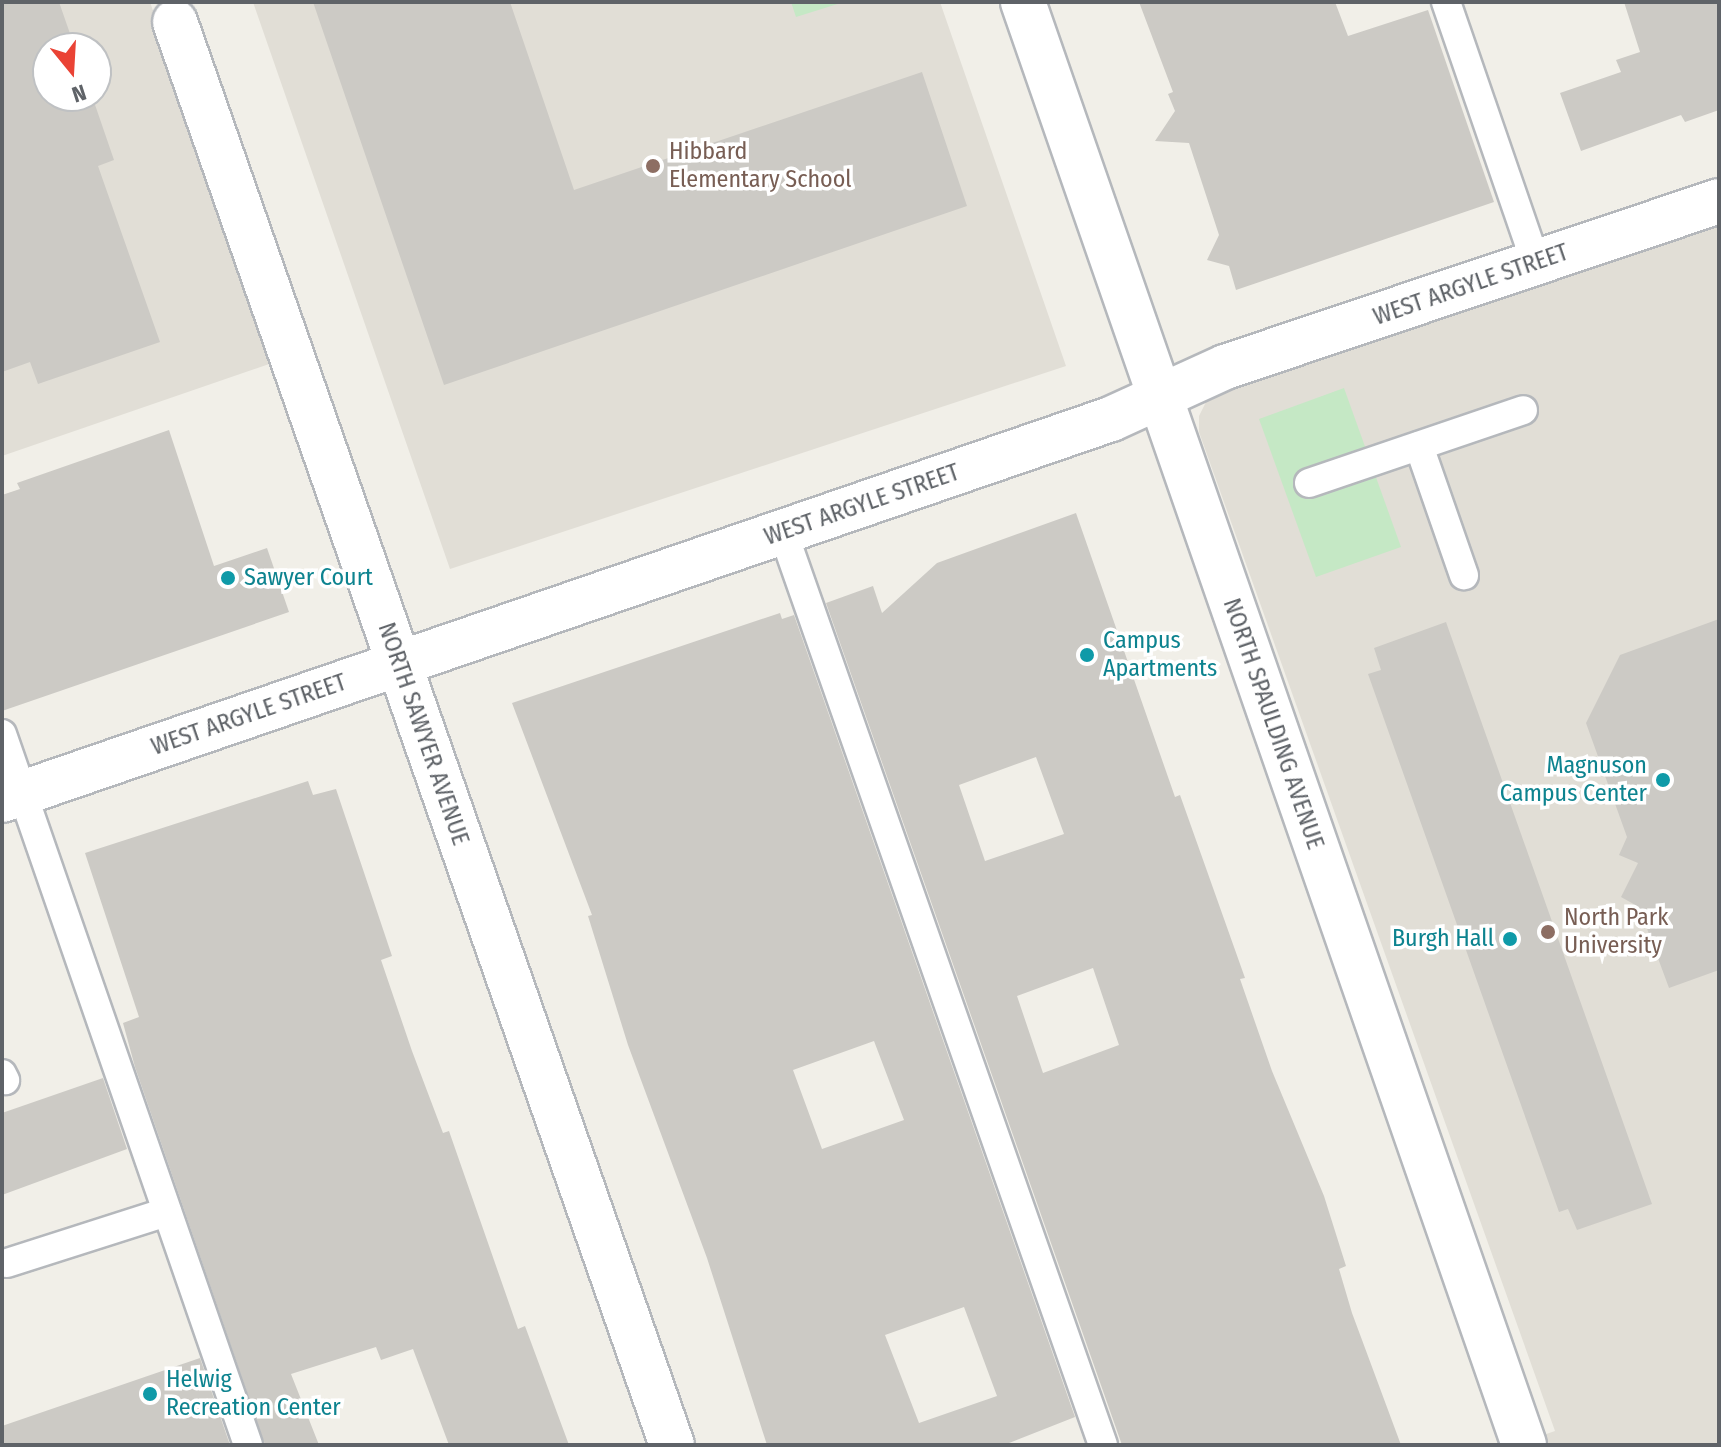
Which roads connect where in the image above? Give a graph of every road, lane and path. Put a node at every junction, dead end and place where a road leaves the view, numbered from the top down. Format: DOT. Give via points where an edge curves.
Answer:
graph roads {
  1 [pos="1023,2"];
  2 [pos="1446,2"];
  3 [pos="172,12"];
  4 [pos="1719,201"];
  5 [pos="1536,263"];
  6 [pos="1160,397"];
  7 [pos="1523,410"];
  8 [pos="1419,446"];
  9 [pos="1309,483"];
  10 [pos="783,532"];
  11 [pos="1464,575"];
  12 [pos="398,664"];
  13 [pos="2,734"];
  14 [pos="12,796"];
  15 [pos="167,1212"];
  16 [pos="7,1263"];
  17 [pos="248,1445"];
  18 [pos="672,1445"];
  19 [pos="1103,1445"];
  20 [pos="1524,1445"];
  1 -- 6 [label="street, NORTH SPAULDING AVENUE"];
  2 -- 5 [label="lane"];
  3 -- 12 [label="street, NORTH SAWYER AVENUE"];
  4 -- 5 [label="street, WEST ARGYLE STREET"];
  5 -- 6 [label="street, WEST ARGYLE STREET" via="1225,367"];
  6 -- 10 [label="street, WEST ARGYLE STREET" via="1111,419"];
  6 -- 20 [label="street, NORTH SPAULDING AVENUE"];
  7 -- 8 [label="lane"];
  8 -- 9 [label="lane"];
  8 -- 11 [label="lane"];
  10 -- 12 [label="street, WEST ARGYLE STREET"];
  10 -- 19 [label="lane"];
  12 -- 14 [label="street, WEST ARGYLE STREET"];
  12 -- 18 [label="street, NORTH SAWYER AVENUE"];
  13 -- 14 [label="lane"];
  14 -- 15 [label="lane"];
  15 -- 16 [label="lane"];
  15 -- 17 [label="lane"];
}
